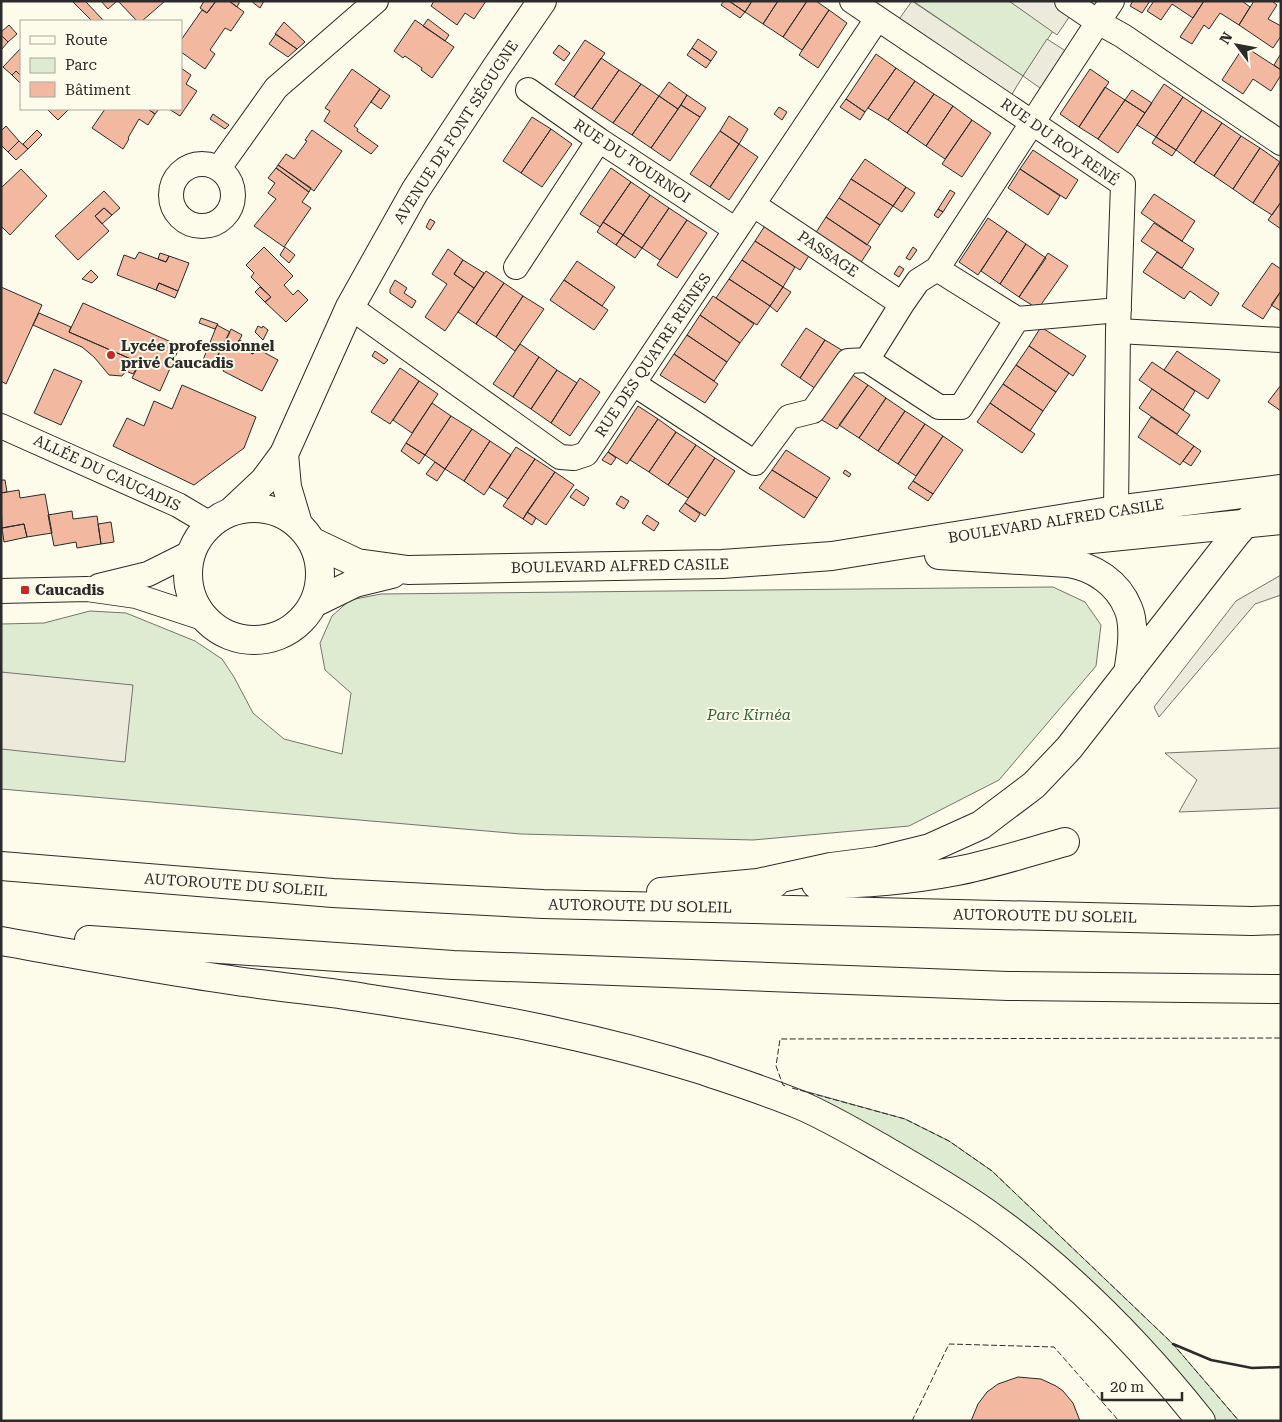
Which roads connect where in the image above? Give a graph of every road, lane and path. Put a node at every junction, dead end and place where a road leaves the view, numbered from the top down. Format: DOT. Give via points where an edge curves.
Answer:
graph roads {
  1 [pos="376,1"];
  2 [pos="542,1"];
  3 [pos="1067,1"];
  4 [pos="1112,1"];
  5 [pos="868,9"];
  6 [pos="1098,22"];
  7 [pos="528,90"];
  8 [pos="1032,122"];
  9 [pos="599,140"];
  10 [pos="1281,143"];
  11 [pos="219,168"];
  12 [pos="754,205"];
  13 [pos="736,230"];
  14 [pos="516,267"];
  15 [pos="937,269"];
  16 [pos="902,304"];
  17 [pos="350,307"];
  18 [pos="1017,319"];
  19 [pos="1119,320"];
  20 [pos="1281,340"];
  21 [pos="868,360"];
  22 [pos="634,384"];
  23 [pos="1,426"];
  24 [pos="284,454"];
  25 [pos="1281,489"];
  26 [pos="1281,497"];
  27 [pos="1116,510"];
  28 [pos="221,518"];
  29 [pos="1281,520"];
  30 [pos="1245,523"];
  31 [pos="305,533"];
  32 [pos="192,552"];
  33 [pos="939,555"];
  34 [pos="832,556"];
  35 [pos="408,570"];
  36 [pos="87,589"];
  37 [pos="1,590"];
  38 [pos="314,603"];
  39 [pos="206,619"];
  40 [pos="1127,675"];
  41 [pos="1064,842"];
  42 [pos="1,866"];
  43 [pos="758,883"];
  44 [pos="543,904"];
  45 [pos="1281,920"];
  46 [pos="1,934"];
  47 [pos="1,941"];
  48 [pos="1281,989"];
  49 [pos="1201,1421"];
  1 -- 11 [label="street" via="276,88"];
  2 -- 17 [label="main road, AVENUE DE FONT SÉGUGNE" via="415,191"];
  3 -- 6 [label="street"];
  4 -- 6 [label="street"];
  5 -- 8 [label="street, RUE DU ROY RENÉ"];
  5 -- 12 [label="street, RUE DES QUATRE REINES"];
  6 -- 8 [label="street"];
  6 -- 10 [label="street"];
  7 -- 9 [label="street, RUE DU TOURNOI"];
  8 -- 15 [label="street"];
  8 -- 19 [label="street, RUE DU ROY RENÉ" via="1123,184"];
  9 -- 13 [label="street, RUE DU TOURNOI"];
  9 -- 14 [label="street"];
  12 -- 13 [label="street, RUE DES QUATRE REINES"];
  12 -- 16 [label="street, PASSAGE"];
  13 -- 22 [label="street, RUE DES QUATRE REINES"];
  15 -- 16 [label="street" via="918,281"];
  15 -- 18 [label="street"];
  16 -- 21 [label="street"];
  17 -- 22 [label="street, RUE DES QUATRE REINES" via="560,457 574,458 586,454"];
  17 -- 24 [label="main road, AVENUE DE FONT SÉGUGNE"];
  18 -- 19 [label="street"];
  18 -- 21 [label="street" via="961,407 939,407"];
  19 -- 20 [label="street"];
  19 -- 27 [label="street, RUE DU ROY RENÉ"];
  21 -- 22 [label="street" via="848,361 814,411 789,417 755,462"];
  23 -- 28 [label="street, ALLÉE DU CAUCADIS" via="178,505"];
  24 -- 28 [label="main road, AVENUE DE FONT SÉGUGNE" via="264,481"];
  24 -- 31 [label="main road, AVENUE DE FONT SÉGUGNE" via="287,487"];
  25 -- 27 [label="main road, BOULEVARD ALFRED CASILE"];
  26 -- 30 [label="main road"];
  27 -- 34 [label="main road, BOULEVARD ALFRED CASILE"];
  28 -- 31 [label="main road" via="249,508 267,509 284,514"];
  28 -- 32 [label="main road" via="199,537"];
  29 -- 30 [label="main road, BOULEVARD ALFRED CASILE"];
  30 -- 33 [label="main road, BOULEVARD ALFRED CASILE"];
  30 -- 40 [label="main road"];
  31 -- 35 [label="main road, BOULEVARD ALFRED CASILE" via="357,564"];
  31 -- 38 [label="main road" via="320,562 320,582"];
  32 -- 36 [label="street" via="148,574"];
  32 -- 39 [label="main road" via="189,588"];
  33 -- 34 [label="main road, BOULEVARD ALFRED CASILE"];
  33 -- 40 [label="main road" via="1068,563 1080,565 1105,578 1118,590 1129,609 1132,653"];
  34 -- 35 [label="main road, BOULEVARD ALFRED CASILE" via="722,564"];
  35 -- 38 [label="main road, BOULEVARD ALFRED CASILE" via="355,584"];
  36 -- 37 [label="street"];
  36 -- 39 [label="street" via="136,596"];
  38 -- 39 [label="main road" via="302,620 290,629 264,640 243,639 223,632"];
  40 -- 43 [label="main road" via="1069,748 1034,785 981,825 930,848"];
  41 -- 43 [label="main road" via="959,871 903,880 857,884"];
  42 -- 44 [label="main road, AUTOROUTE DU SOLEIL" via="333,893"];
  43 -- 44 [label="main road"];
  44 -- 45 [label="main road, AUTOROUTE DU SOLEIL"];
  46 -- 48 [label="main road" via="453,965 1008,986"];
  47 -- 49 [label="main road" via="515,1023 673,1061 803,1106 921,1170 986,1213 1047,1261 1133,1342"];
}
